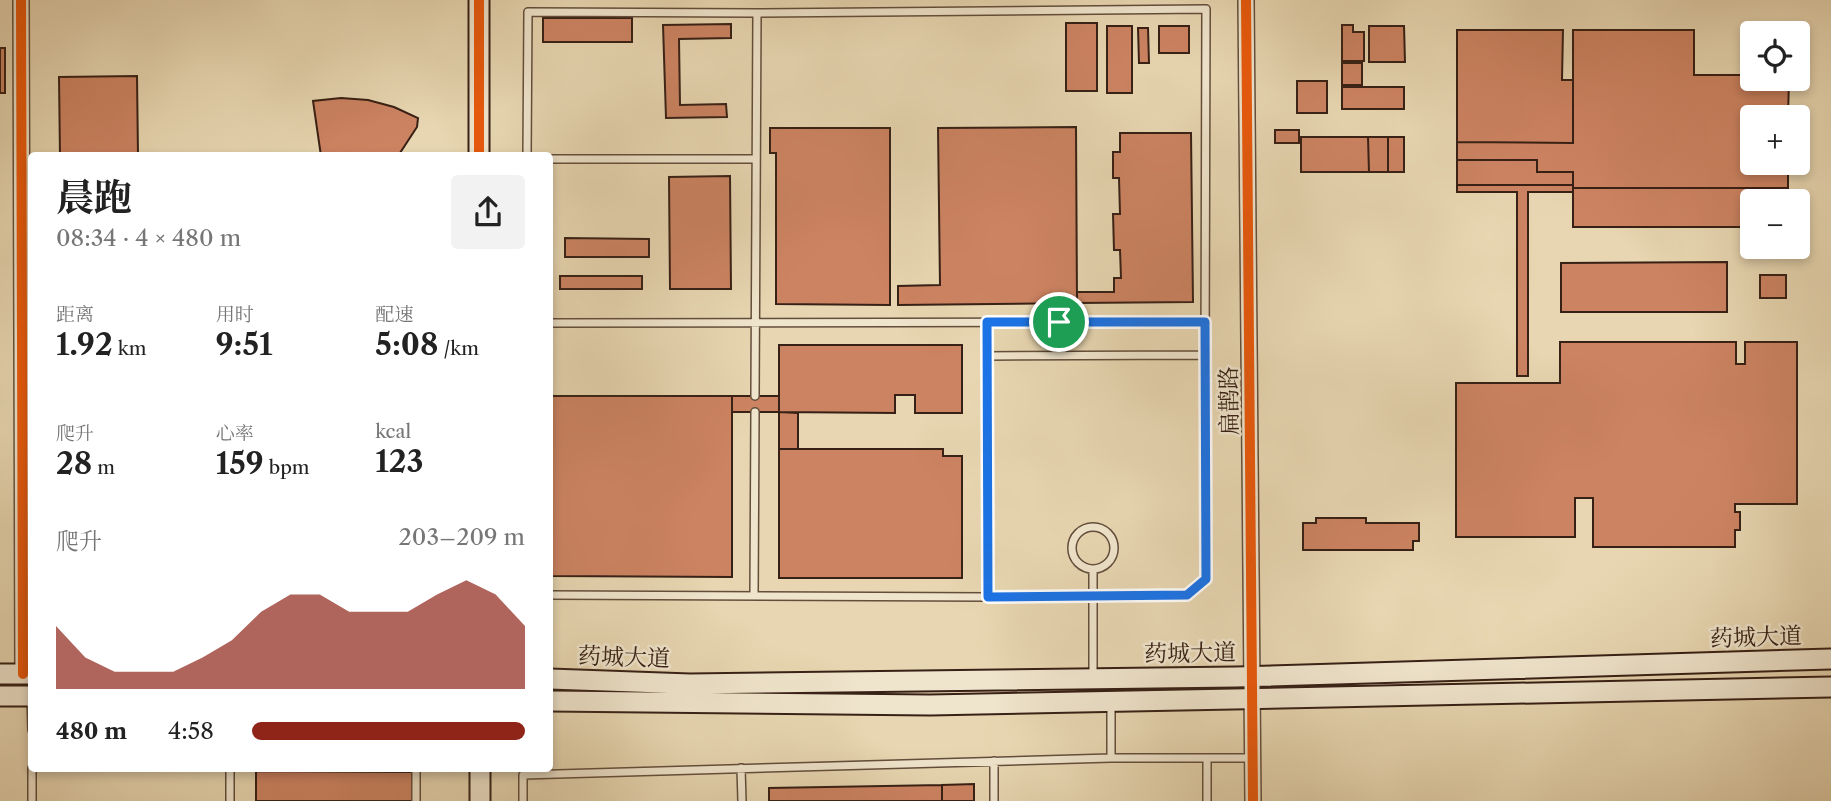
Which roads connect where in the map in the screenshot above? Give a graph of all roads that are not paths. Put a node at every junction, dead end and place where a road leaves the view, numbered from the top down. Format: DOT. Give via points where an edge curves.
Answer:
graph roads {
  1 [pos="21,0"];
  2 [pos="479,0"];
  3 [pos="1246,0"];
  4 [pos="757,13"];
  5 [pos="479,152"];
  6 [pos="527,152"];
  7 [pos="553,159"];
  8 [pos="756,159"];
  9 [pos="755,322"];
  10 [pos="987,322"];
  11 [pos="1205,322"];
  12 [pos="553,323"];
  13 [pos="1205,355"];
  14 [pos="987,356"];
  15 [pos="755,396"];
  16 [pos="755,412"];
  17 [pos="1093,570"];
  18 [pos="553,595"];
  19 [pos="1093,595"];
  20 [pos="754,596"];
  21 [pos="988,597"];
  22 [pos="1831,659"];
  23 [pos="0,674"];
  24 [pos="27,674"];
  25 [pos="1252,676"];
  26 [pos="1093,678"];
  27 [pos="553,679"];
  28 [pos="1831,687"];
  29 [pos="0,696"];
  30 [pos="28,696"];
  31 [pos="1253,698"];
  32 [pos="553,701"];
  33 [pos="1111,701"];
  34 [pos="1111,758"];
  35 [pos="1207,758"];
  36 [pos="1253,758"];
  37 [pos="994,761"];
  38 [pos="741,768"];
  39 [pos="32,772"];
  40 [pos="230,772"];
  41 [pos="416,772"];
  42 [pos="480,772"];
  43 [pos="32,801"];
  44 [pos="230,801"];
  45 [pos="416,801"];
  46 [pos="480,801"];
  47 [pos="523,801"];
  48 [pos="742,801"];
  49 [pos="994,801"];
  50 [pos="1207,801"];
  51 [pos="1253,801"];
  1 -- 24 [label="street"];
  2 -- 5 [label="main road"];
  3 -- 25 [label="street, 扁鹊路"];
  4 -- 6 [label="lane" via="528,12"];
  4 -- 8 [label="lane"];
  4 -- 11 [label="lane" via="1206,9"];
  7 -- 8 [label="lane"];
  8 -- 9 [label="lane"];
  9 -- 10 [label="lane"];
  9 -- 12 [label="lane"];
  9 -- 15 [label="lane"];
  10 -- 11 [label="lane"];
  10 -- 14 [label="lane"];
  11 -- 13 [label="lane"];
  13 -- 14 [label="lane"];
  13 -- 19 [label="lane" via="1206,579 1187,595"];
  14 -- 21 [label="lane"];
  16 -- 20 [label="lane"];
  17 -- 17 [label="lane" via="1110,561 1114,548 1110,536 1093,527 1080,531 1071,548 1080,565"];
  17 -- 19 [label="lane"];
  18 -- 20 [label="lane"];
  19 -- 21 [label="lane"];
  19 -- 26 [label="lane"];
  20 -- 21 [label="lane"];
  22 -- 25 [label="main road, 药城大道"];
  23 -- 24 [label="main road"];
  25 -- 26 [label="main road, 药城大道"];
  25 -- 31 [label="street, 扁鹊路"];
  26 -- 27 [label="main road, 药城大道" via="690,684"];
  28 -- 31 [label="main road, 药城大道"];
  29 -- 30 [label="main road"];
  31 -- 33 [label="main road, 药城大道"];
  31 -- 36 [label="street, 扁鹊路"];
  32 -- 33 [label="main road, 药城大道" via="930,705"];
  33 -- 34 [label="lane"];
  34 -- 35 [label="lane"];
  34 -- 37 [label="lane"];
  35 -- 36 [label="lane"];
  35 -- 50 [label="lane"];
  36 -- 51 [label="street, 扁鹊路"];
  37 -- 38 [label="lane"];
  37 -- 49 [label="lane"];
  38 -- 47 [label="lane" via="523,775"];
  38 -- 48 [label="lane"];
  39 -- 43 [label="lane"];
  40 -- 44 [label="lane"];
  41 -- 45 [label="lane"];
  42 -- 46 [label="main road"];
}
